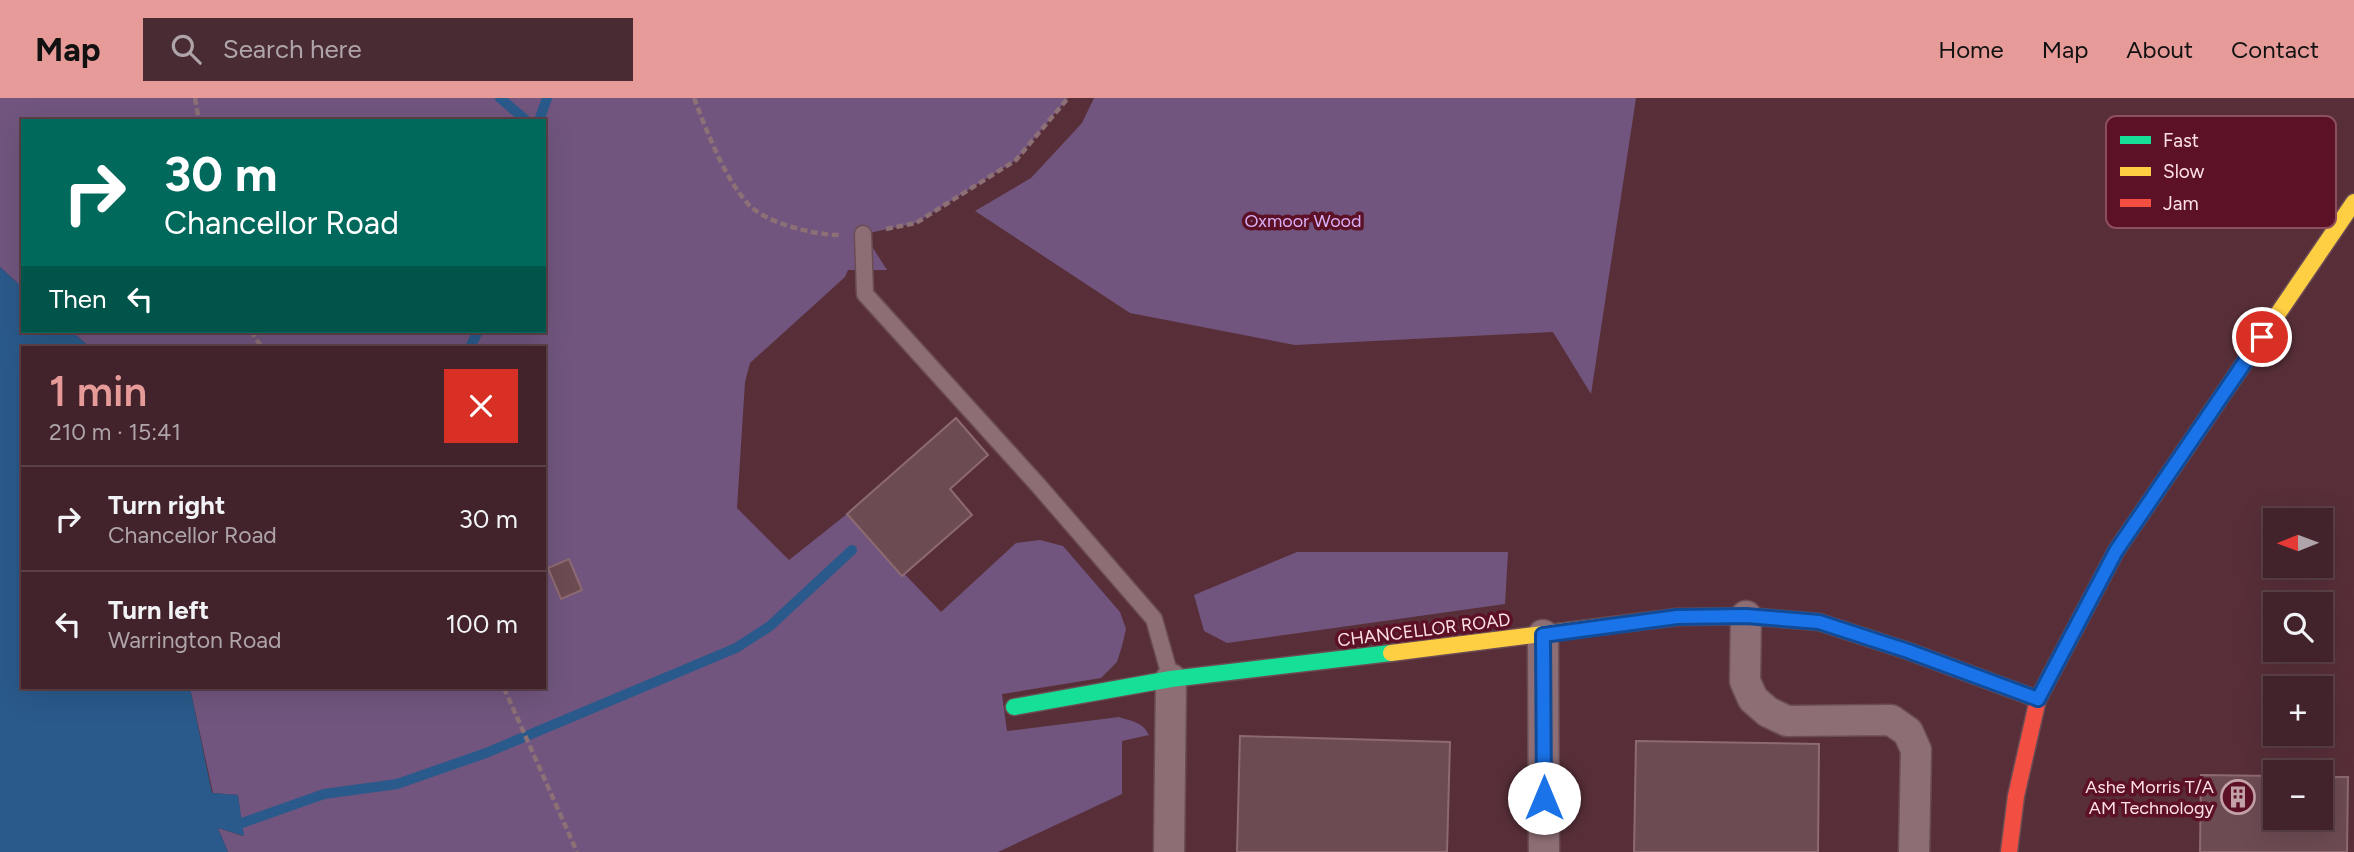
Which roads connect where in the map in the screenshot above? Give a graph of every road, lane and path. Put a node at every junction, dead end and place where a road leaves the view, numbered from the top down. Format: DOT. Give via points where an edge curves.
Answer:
graph roads {
  1 [pos="195,98"];
  2 [pos="694,98"];
  3 [pos="1068,98"];
  4 [pos="200,119"];
  5 [pos="2354,202"];
  6 [pos="863,234"];
  7 [pos="1746,616"];
  8 [pos="1543,635"];
  9 [pos="1171,678"];
  10 [pos="505,689"];
  11 [pos="2038,699"];
  12 [pos="1014,707"];
  13 [pos="577,852"];
  14 [pos="1168,852"];
  15 [pos="1544,852"];
  16 [pos="1914,852"];
  17 [pos="2009,852"];
  1 -- 4 [label="path"];
  2 -- 6 [label="path" via="725,169 750,206 789,228 832,235"];
  3 -- 6 [label="path" via="1016,160 916,223"];
  5 -- 11 [label="street" via="2116,551"];
  6 -- 9 [label="lane" via="865,295 1154,619"];
  7 -- 8 [label="street, CHANCELLOR ROAD" via="1677,617"];
  7 -- 11 [label="street, CHANCELLOR ROAD" via="1819,622"];
  7 -- 16 [label="street" via="1745,681 1753,699 1768,712 1787,721 1891,720 1908,732 1916,750"];
  8 -- 9 [label="street, CHANCELLOR ROAD"];
  8 -- 15 [label="street"];
  9 -- 12 [label="street, CHANCELLOR ROAD"];
  9 -- 14 [label="street"];
  10 -- 13 [label="path"];
  11 -- 17 [label="street" via="2016,796"];
}
